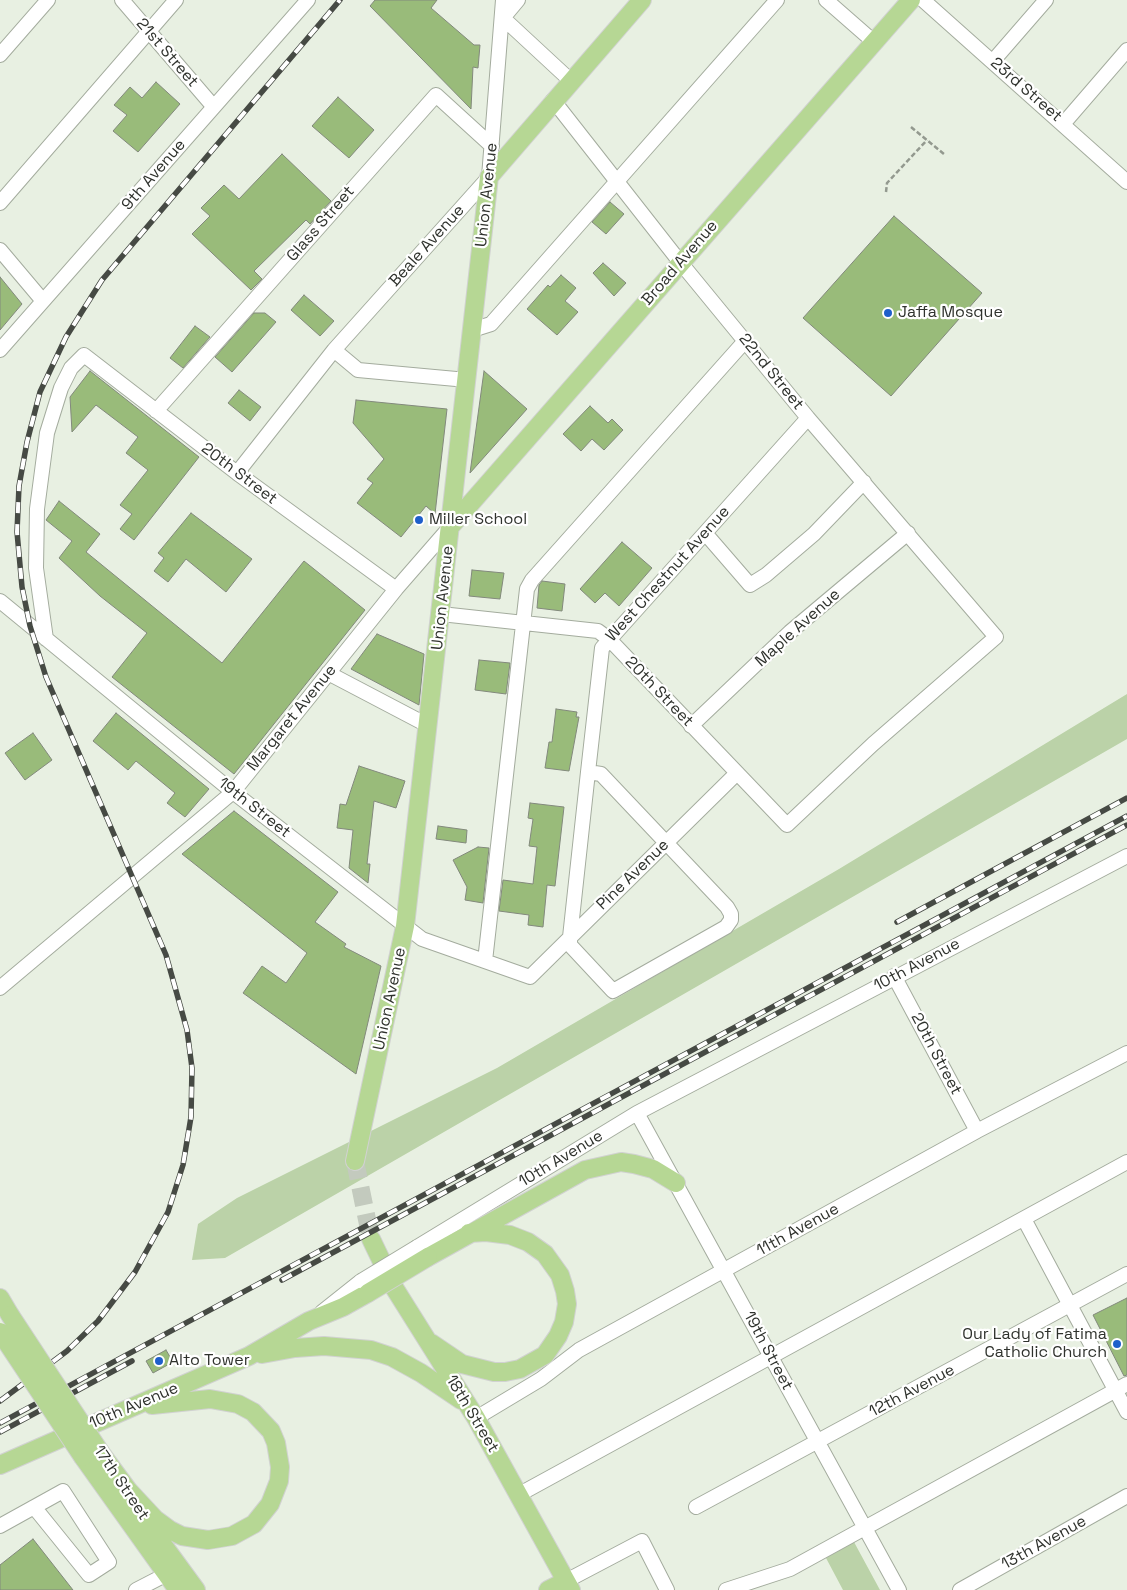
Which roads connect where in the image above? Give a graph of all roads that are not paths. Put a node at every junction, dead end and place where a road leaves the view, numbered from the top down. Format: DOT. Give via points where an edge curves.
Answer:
graph roads {
  1 [pos="48,0"];
  2 [pos="122,0"];
  3 [pos="176,0"];
  4 [pos="308,0"];
  5 [pos="503,0"];
  6 [pos="518,0"];
  7 [pos="642,0"];
  8 [pos="777,0"];
  9 [pos="826,0"];
  10 [pos="911,0"];
  11 [pos="923,0"];
  12 [pos="1046,0"];
  13 [pos="503,18"];
  14 [pos="148,31"];
  15 [pos="874,42"];
  16 [pos="1127,50"];
  17 [pos="0,55"];
  18 [pos="993,61"];
  19 [pos="571,80"];
  20 [pos="553,100"];
  21 [pos="213,106"];
  22 [pos="1064,123"];
  23 [pos="492,146"];
  24 [pos="489,177"];
  25 [pos="617,181"];
  26 [pos="1127,182"];
  27 [pos="0,204"];
  28 [pos="0,250"];
  29 [pos="680,262"];
  30 [pos="43,301"];
  31 [pos="472,330"];
  32 [pos="745,341"];
  33 [pos="0,350"];
  34 [pos="334,350"];
  35 [pos="467,380"];
  36 [pos="156,411"];
  37 [pos="808,418"];
  38 [pos="237,473"];
  39 [pos="864,482"];
  40 [pos="450,527"];
  41 [pos="705,533"];
  42 [pos="908,533"];
  43 [pos="396,589"];
  44 [pos="0,601"];
  45 [pos="441,614"];
  46 [pos="523,623"];
  47 [pos="46,639"];
  48 [pos="610,640"];
  49 [pos="328,673"];
  50 [pos="429,726"];
  51 [pos="691,726"];
  52 [pos="588,772"];
  53 [pos="737,773"];
  54 [pos="233,792"];
  55 [pos="787,825"];
  56 [pos="666,842"];
  57 [pos="1127,856"];
  58 [pos="405,926"];
  59 [pos="570,937"];
  60 [pos="485,961"];
  61 [pos="894,976"];
  62 [pos="530,977"];
  63 [pos="0,988"];
  64 [pos="1127,1053"];
  65 [pos="637,1113"];
  66 [pos="977,1131"];
  67 [pos="355,1161"];
  68 [pos="1127,1162"];
  69 [pos="676,1183"];
  70 [pos="1024,1218"];
  71 [pos="469,1233"];
  72 [pos="371,1239"];
  73 [pos="422,1252"];
  74 [pos="725,1270"];
  75 [pos="1127,1274"];
  76 [pos="0,1298"];
  77 [pos="1070,1306"];
  78 [pos="0,1332"];
  79 [pos="425,1340"];
  80 [pos="249,1356"];
  81 [pos="771,1357"];
  82 [pos="1121,1387"];
  83 [pos="129,1409"];
  84 [pos="472,1411"];
  85 [pos="1127,1412"];
  86 [pos="817,1442"];
  87 [pos="0,1465"];
  88 [pos="128,1490"];
  89 [pos="518,1495"];
  90 [pos="1127,1496"];
  91 [pos="696,1507"];
  92 [pos="34,1508"];
  93 [pos="0,1526"];
  94 [pos="863,1529"];
  95 [pos="167,1574"];
  96 [pos="568,1585"];
  97 [pos="136,1590"];
  98 [pos="178,1590"];
  99 [pos="196,1590"];
  100 [pos="548,1590"];
  101 [pos="667,1590"];
  102 [pos="726,1590"];
  103 [pos="898,1590"];
  104 [pos="960,1590"];
  1 -- 17 [label="street"];
  2 -- 14 [label="street, 21st Street"];
  3 -- 14 [label="street"];
  4 -- 21 [label="street, 9th Avenue"];
  5 -- 13 [label="street, Union Avenue"];
  6 -- 13 [label="street"];
  7 -- 19 [label="main road, Beale Avenue"];
  8 -- 25 [label="street"];
  9 -- 15 [label="street"];
  10 -- 15 [label="main road, Broad Avenue"];
  11 -- 18 [label="street, 23rd Street"];
  12 -- 18 [label="street"];
  13 -- 19 [label="street"];
  13 -- 23 [label="street, Union Avenue"];
  14 -- 21 [label="street, 21st Street"];
  14 -- 27 [label="street"];
  15 -- 29 [label="main road, Broad Avenue"];
  16 -- 22 [label="street"];
  18 -- 22 [label="street, 23rd Street"];
  19 -- 20 [label="main road, Beale Avenue"];
  20 -- 24 [label="main road, Beale Avenue"];
  20 -- 25 [label="street, 22nd Street"];
  21 -- 30 [label="street, 9th Avenue"];
  22 -- 26 [label="street, 23rd Street"];
  23 -- 24 [label="street, Union Avenue"];
  23 -- 36 [label="street, Glass Street" via="436,95"];
  24 -- 31 [label="main road, Union Avenue"];
  24 -- 34 [label="street, Beale Avenue"];
  25 -- 29 [label="street, 22nd Street"];
  25 -- 31 [label="street" via="490,324"];
  28 -- 30 [label="street"];
  29 -- 32 [label="street, 22nd Street"];
  29 -- 40 [label="main road, Broad Avenue"];
  30 -- 33 [label="street, 9th Avenue"];
  31 -- 35 [label="main road, Union Avenue"];
  32 -- 37 [label="street, 22nd Street"];
  32 -- 46 [label="street" via="532,580 527,589"];
  34 -- 35 [label="street" via="358,370"];
  34 -- 38 [label="street, Beale Avenue"];
  35 -- 40 [label="main road, Union Avenue"];
  36 -- 38 [label="street, 20th Street"];
  36 -- 47 [label="street, 20th Street" via="84,355 71,368 61,388 47,434 37,509 36,568"];
  37 -- 39 [label="street, 22nd Street"];
  37 -- 41 [label="street, West Chestnut Avenue"];
  38 -- 43 [label="street, 20th Street"];
  39 -- 41 [label="street" via="814,534 750,585"];
  39 -- 42 [label="street, 22nd Street"];
  40 -- 43 [label="street, Margaret Avenue"];
  40 -- 45 [label="main road, Union Avenue"];
  41 -- 48 [label="street, West Chestnut Avenue"];
  42 -- 51 [label="street, Maple Avenue" via="790,632"];
  42 -- 55 [label="street, 22nd Street" via="996,637 873,744"];
  43 -- 49 [label="street, Margaret Avenue"];
  44 -- 47 [label="street, 19th Street"];
  45 -- 46 [label="street, 20th Street"];
  45 -- 50 [label="main road, Union Avenue"];
  46 -- 48 [label="street, 20th Street" via="598,631"];
  46 -- 60 [label="street"];
  47 -- 54 [label="street, 19th Street"];
  48 -- 51 [label="street, 20th Street"];
  48 -- 52 [label="street, West Chestnut Avenue" via="602,648"];
  49 -- 50 [label="street"];
  49 -- 54 [label="street, Margaret Avenue"];
  50 -- 58 [label="main road, Union Avenue"];
  51 -- 53 [label="street, 20th Street"];
  52 -- 56 [label="street" via="601,774"];
  52 -- 59 [label="street, West Chestnut Avenue"];
  53 -- 55 [label="street, 20th Street"];
  53 -- 56 [label="street, Pine Avenue"];
  54 -- 58 [label="street, 19th Street"];
  54 -- 63 [label="street, Margaret Avenue"];
  56 -- 59 [label="street, Pine Avenue"];
  56 -- 59 [label="street" via="727,906 731,920 726,927 614,991 570,945"];
  57 -- 61 [label="street, 10th Avenue"];
  58 -- 60 [label="street, 19th Street" via="422,939"];
  58 -- 67 [label="main road, Union Avenue"];
  59 -- 62 [label="street, Pine Avenue"];
  60 -- 62 [label="street, 19th Street"];
  61 -- 65 [label="street, 10th Avenue"];
  61 -- 66 [label="street, 20th Street"];
  64 -- 66 [label="street, 11th Avenue"];
  65 -- 69 [label="street, 19th Street"];
  65 -- 73 [label="street, 10th Avenue"];
  66 -- 74 [label="street, 11th Avenue"];
  68 -- 70 [label="street"];
  69 -- 71 [label="main road, 10th Avenue" via="634,1164 601,1165 559,1182"];
  69 -- 74 [label="street, 19th Street"];
  70 -- 77 [label="street"];
  70 -- 81 [label="street"];
  71 -- 73 [label="main road, 10th Avenue"];
  71 -- 79 [label="main road" via="510,1235 545,1254 560,1275 566,1291 567,1304 558,1336 545,1355 534,1363 505,1372 462,1364"];
  72 -- 79 [label="main road, 18th Street" via="395,1290"];
  73 -- 80 [label="main road, 10th Avenue, bridge" via="365,1287 343,1307 309,1321"];
  74 -- 81 [label="street, 19th Street"];
  74 -- 84 [label="street, 11th Avenue" via="579,1350 541,1379"];
  75 -- 77 [label="street, 12th Avenue"];
  76 -- 88 [label="main road, 17th Street, bridge"];
  77 -- 82 [label="street"];
  77 -- 86 [label="street, 12th Avenue"];
  78 -- 95 [label="main road, 17th Street, bridge" via="83,1457"];
  79 -- 84 [label="main road, 18th Street"];
  80 -- 83 [label="main road, 10th Avenue"];
  80 -- 84 [label="main road" via="324,1346 371,1350 421,1373"];
  81 -- 86 [label="street, 19th Street"];
  81 -- 89 [label="street"];
  82 -- 85 [label="street"];
  82 -- 94 [label="street"];
  83 -- 87 [label="main road, 10th Avenue"];
  83 -- 88 [label="main road" via="193,1399 218,1399 238,1404 253,1412 271,1431 280,1467 276,1491 264,1514 244,1531 220,1539 195,1539 170,1530"];
  84 -- 89 [label="main road, 18th Street"];
  86 -- 91 [label="street, 12th Avenue"];
  86 -- 94 [label="street, 19th Street"];
  88 -- 99 [label="main road, 17th Street"];
  89 -- 96 [label="main road, 18th Street"];
  90 -- 104 [label="street, 13th Avenue"];
  92 -- 92 [label="street" via="89,1575 109,1562 63,1491"];
  92 -- 93 [label="street"];
  94 -- 102 [label="street" via="790,1569"];
  94 -- 103 [label="street, 19th Street"];
  95 -- 97 [label="street"];
  95 -- 98 [label="main road, 17th Street"];
  96 -- 100 [label="main road"];
  96 -- 101 [label="street" via="642,1541"];
}
